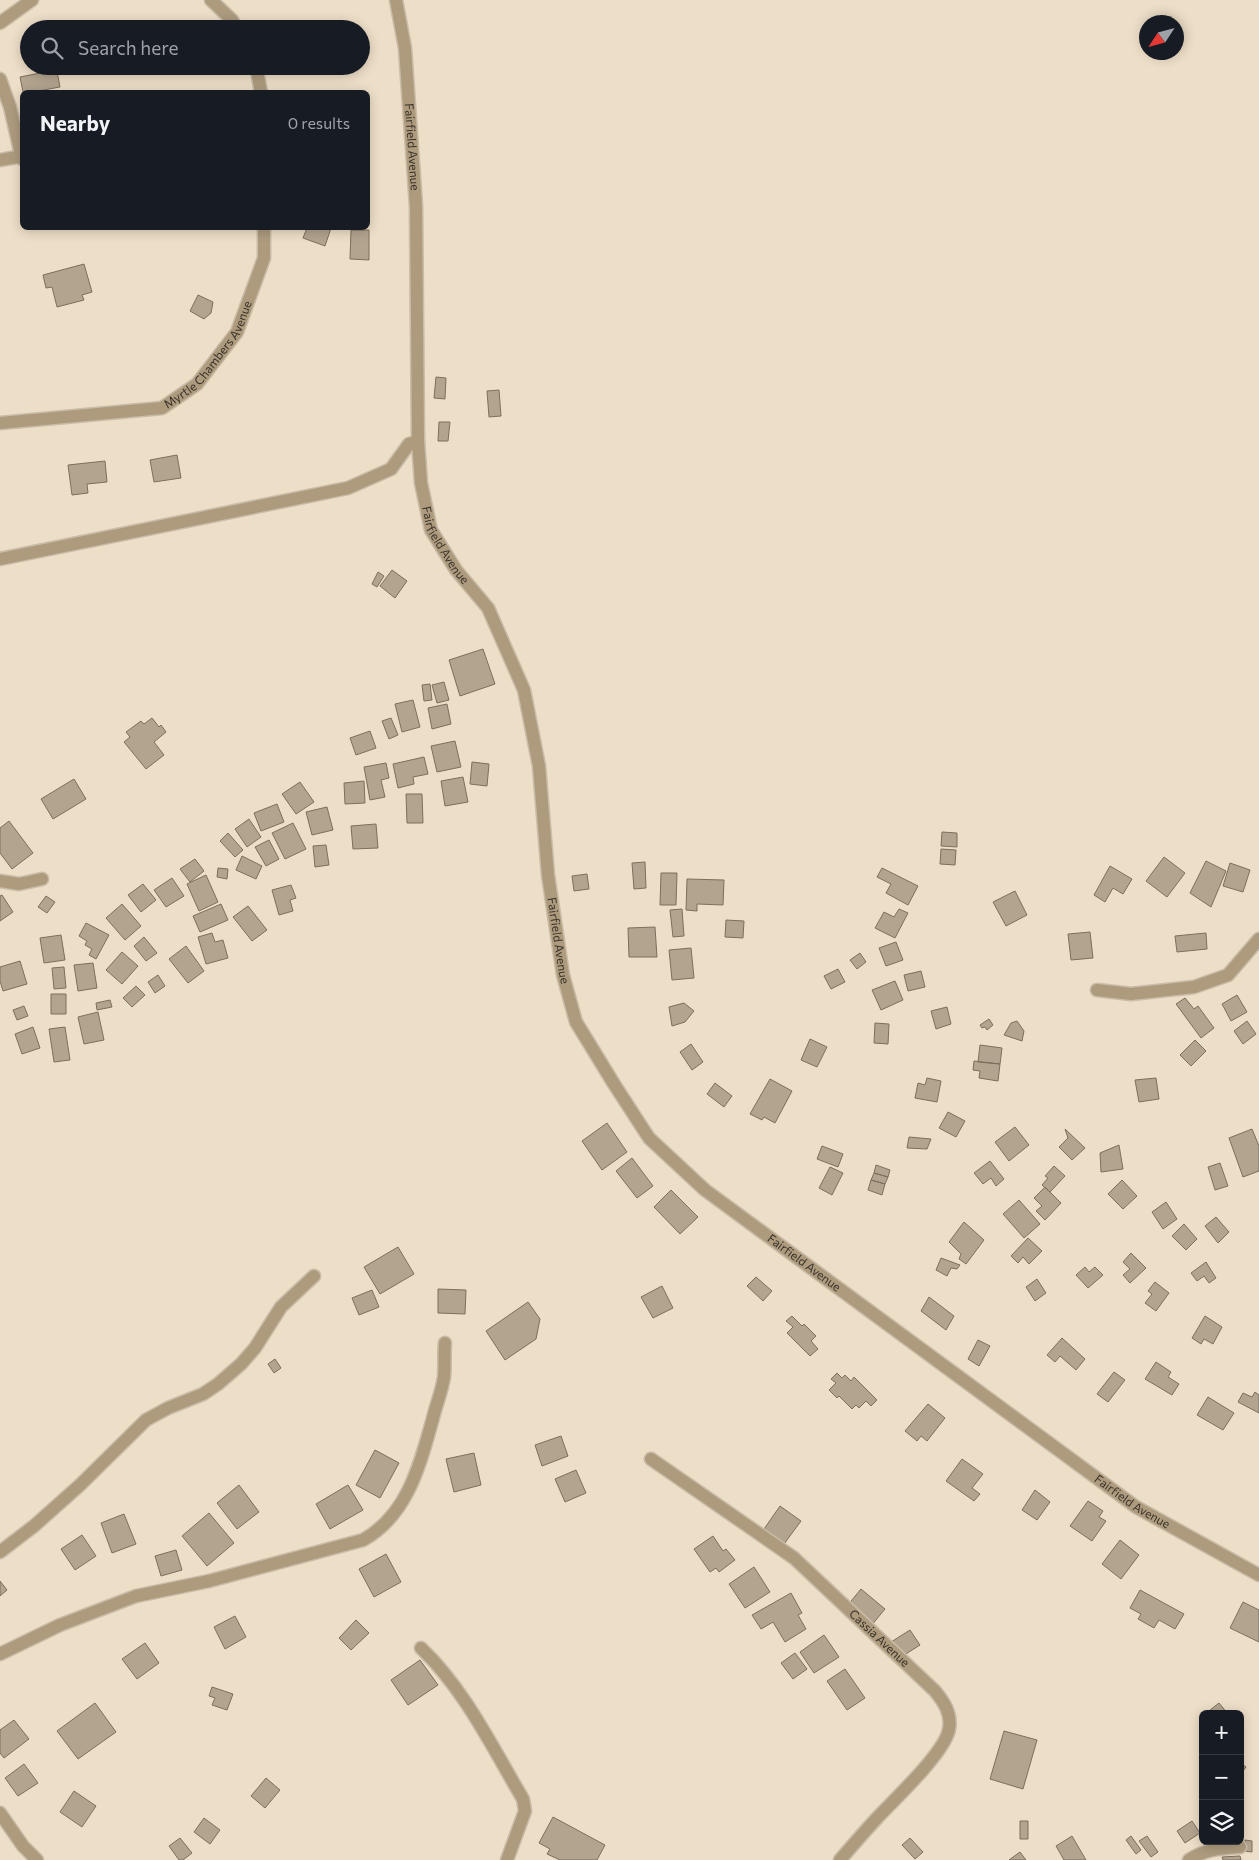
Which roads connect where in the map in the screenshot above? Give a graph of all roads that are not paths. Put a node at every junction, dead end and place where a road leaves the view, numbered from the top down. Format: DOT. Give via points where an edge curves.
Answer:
graph roads {
  1 [pos="32,0"];
  2 [pos="211,0"];
  3 [pos="396,0"];
  4 [pos="232,20"];
  5 [pos="0,23"];
  6 [pos="258,75"];
  7 [pos="0,80"];
  8 [pos="261,90"];
  9 [pos="20,149"];
  10 [pos="20,157"];
  11 [pos="0,160"];
  12 [pos="264,230"];
  13 [pos="0,423"];
  14 [pos="418,441"];
  15 [pos="0,559"];
  16 [pos="42,879"];
  17 [pos="0,881"];
  18 [pos="1259,939"];
  19 [pos="1097,990"];
  20 [pos="314,1276"];
  21 [pos="445,1343"];
  22 [pos="651,1460"];
  23 [pos="0,1552"];
  24 [pos="1259,1575"];
  25 [pos="422,1648"];
  26 [pos="0,1654"];
  27 [pos="0,1813"];
  28 [pos="1240,1847"];
  29 [pos="37,1860"];
  30 [pos="507,1860"];
  31 [pos="840,1860"];
  32 [pos="1189,1860"];
  1 -- 5 [label="street"];
  2 -- 4 [label="street"];
  3 -- 14 [label="street, Fairfield Avenue" via="405,48 416,206"];
  6 -- 8 [label="street"];
  7 -- 9 [label="street"];
  10 -- 11 [label="street"];
  12 -- 13 [label="street, Myrtle Chambers Avenue" via="264,258 237,332 197,384 162,408"];
  14 -- 15 [label="street" via="409,444 391,469 348,488"];
  14 -- 24 [label="street, Fairfield Avenue" via="422,483 432,530 456,570 488,608 524,690 539,766 548,876 563,974 576,1022 649,1138 705,1190 1129,1501"];
  16 -- 17 [label="street" via="19,884"];
  18 -- 19 [label="street" via="1228,975 1194,986 1131,994"];
  20 -- 23 [label="street" via="281,1307 255,1348 224,1379 203,1394 146,1420 73,1492"];
  21 -- 26 [label="street" via="444,1378 422,1458 403,1501 385,1524 371,1535 363,1540 209,1581 136,1596 60,1625"];
  22 -- 31 [label="street, Cassia Avenue" via="794,1558 944,1702 949,1715 945,1743"];
  25 -- 30 [label="street" via="461,1694 522,1799 525,1811"];
  27 -- 29 [label="street"];
  28 -- 32 [label="street" via="1215,1849"];
}
